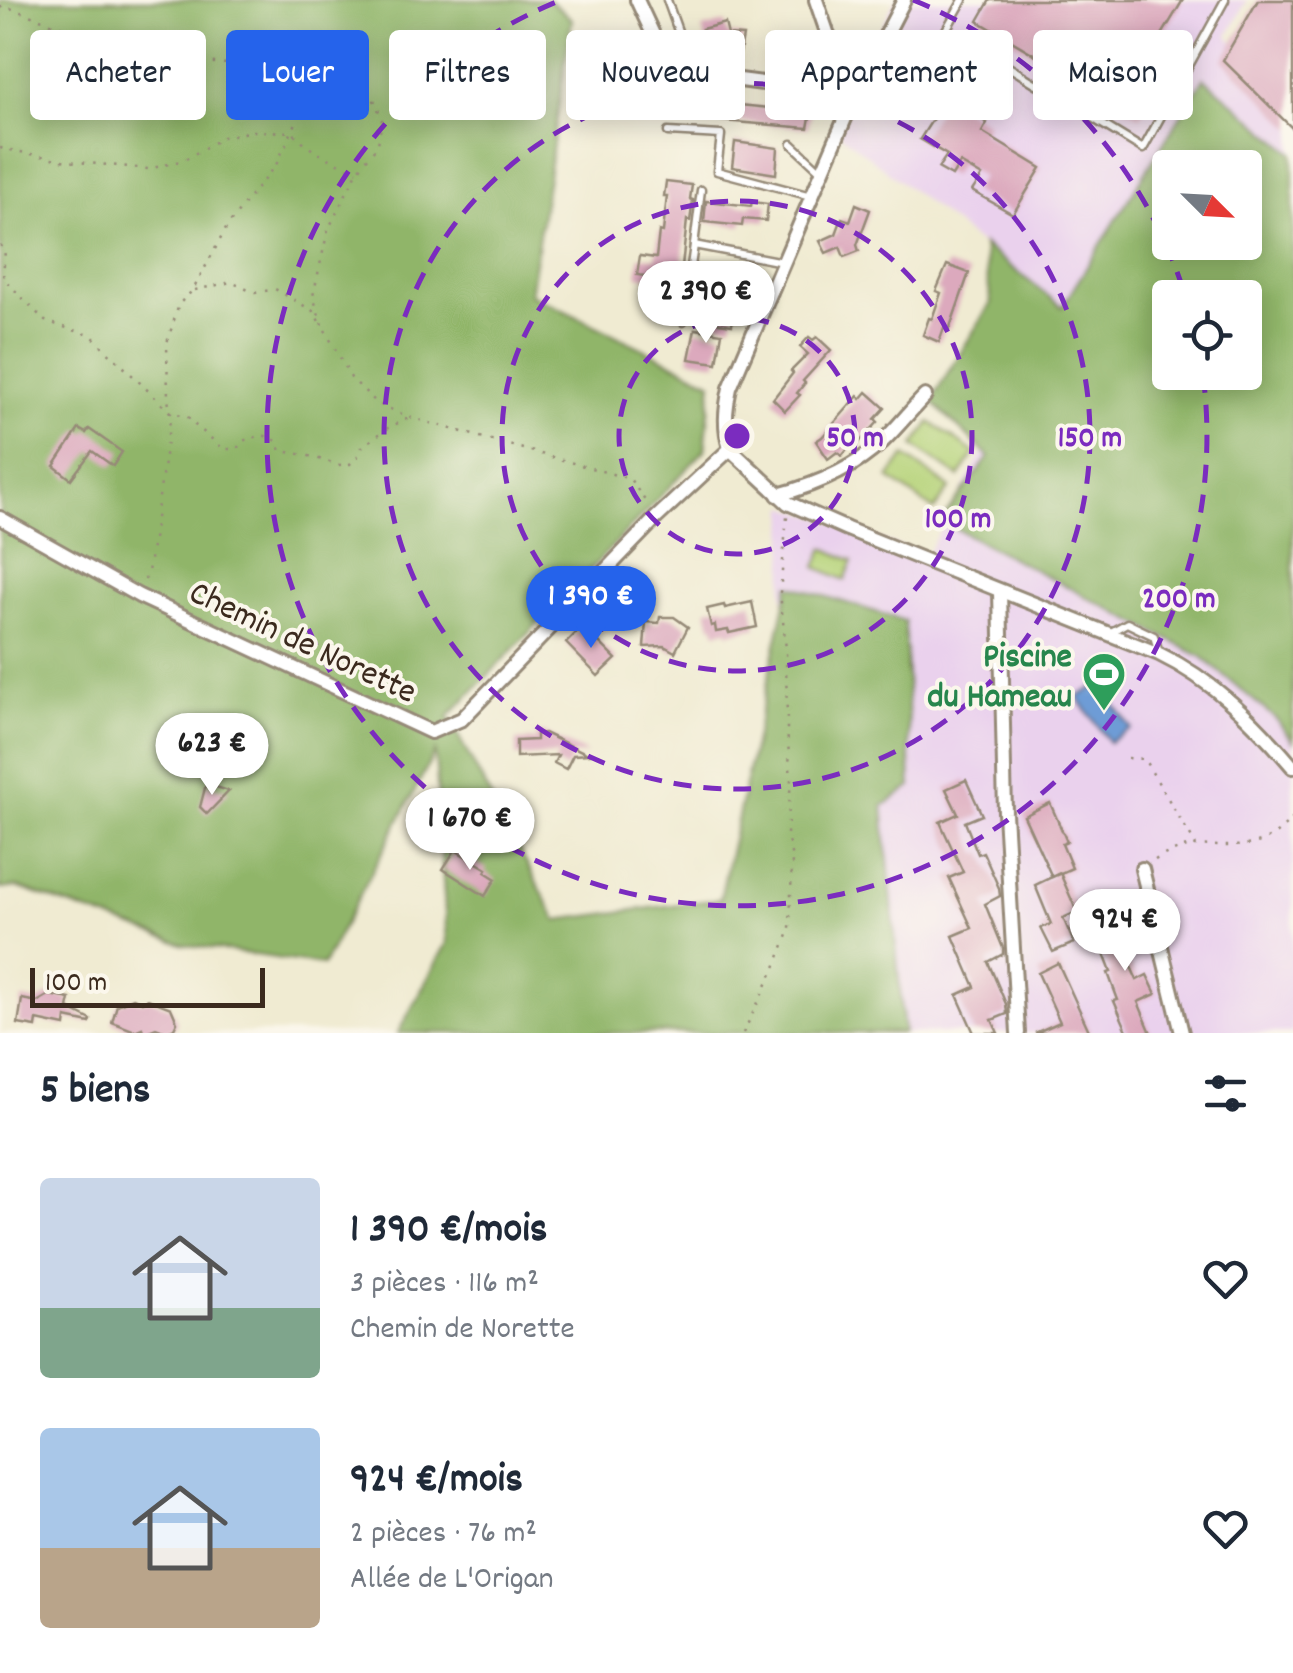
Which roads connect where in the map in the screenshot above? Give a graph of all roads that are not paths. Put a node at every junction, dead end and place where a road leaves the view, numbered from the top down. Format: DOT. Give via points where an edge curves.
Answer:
graph roads {
  1 [pos="636,0"];
  2 [pos="667,0"];
  3 [pos="816,0"];
  4 [pos="904,0"];
  5 [pos="963,0"];
  6 [pos="1225,0"];
  7 [pos="651,30"];
  8 [pos="678,30"];
  9 [pos="826,30"];
  10 [pos="889,30"];
  11 [pos="946,30"];
  12 [pos="1013,68"];
  13 [pos="844,120"];
  14 [pos="668,132"];
  15 [pos="792,144"];
  16 [pos="822,172"];
  17 [pos="701,190"];
  18 [pos="812,196"];
  19 [pos="694,244"];
  20 [pos="784,262"];
  21 [pos="683,322"];
  22 [pos="925,396"];
  23 [pos="730,450"];
  24 [pos="783,499"];
  25 [pos="0,518"];
  26 [pos="1000,591"];
  27 [pos="1293,767"];
  28 [pos="1142,869"];
  29 [pos="1018,1033"];
  30 [pos="1182,1033"];
  1 -- 7 [label="street"];
  2 -- 8 [label="lane"];
  3 -- 9 [label="street"];
  4 -- 10 [label="street"];
  5 -- 11 [label="lane"];
  6 -- 12 [label="lane" via="1144,149"];
  13 -- 16 [label="street"];
  14 -- 18 [label="lane" via="720,136 717,172"];
  15 -- 16 [label="lane"];
  16 -- 18 [label="street"];
  17 -- 19 [label="lane"];
  18 -- 20 [label="street"];
  19 -- 20 [label="lane"];
  19 -- 21 [label="lane"];
  20 -- 23 [label="street" via="730,388 724,412"];
  22 -- 24 [label="street" via="859,461"];
  23 -- 24 [label="street"];
  23 -- 25 [label="street, Chemin de Norette" via="462,719 431,732 139,596"];
  24 -- 26 [label="street"];
  26 -- 27 [label="street" via="1188,668"];
  26 -- 29 [label="street"];
  28 -- 30 [label="street"];
}
